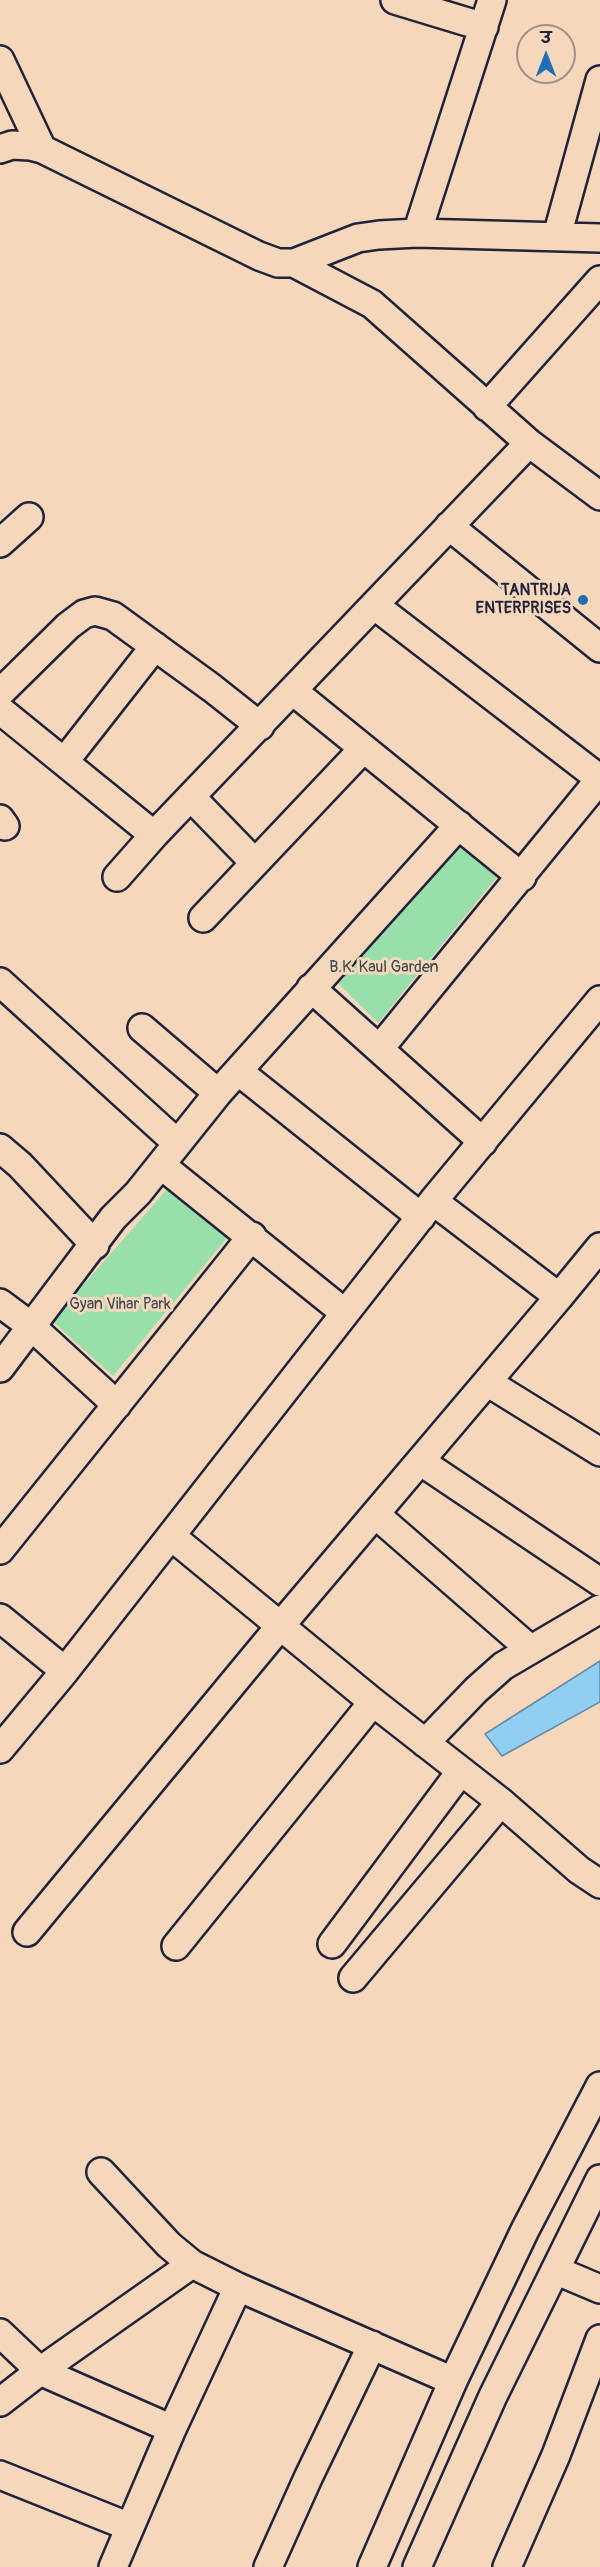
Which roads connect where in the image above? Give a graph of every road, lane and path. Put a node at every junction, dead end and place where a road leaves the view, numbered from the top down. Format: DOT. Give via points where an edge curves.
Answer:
graph roads {
  1 [pos="395,0"];
  2 [pos="492,0"];
  3 [pos="484,27"];
  4 [pos="0,60"];
  5 [pos="600,80"];
  6 [pos="0,149"];
  7 [pos="42,149"];
  8 [pos="417,232"];
  9 [pos="557,236"];
  10 [pos="600,238"];
  11 [pos="294,263"];
  12 [pos="600,280"];
  13 [pos="487,407"];
  14 [pos="529,443"];
  15 [pos="598,490"];
  16 [pos="29,517"];
  17 [pos="449,526"];
  18 [pos="0,543"];
  19 [pos="374,605"];
  20 [pos="155,646"];
  21 [pos="600,648"];
  22 [pos="293,691"];
  23 [pos="0,693"];
  24 [pos="0,710"];
  25 [pos="260,726"];
  26 [pos="363,749"];
  27 [pos="64,762"];
  28 [pos="600,779"];
  29 [pos="191,797"];
  30 [pos="459,825"];
  31 [pos="154,836"];
  32 [pos="255,863"];
  33 [pos="117,877"];
  34 [pos="522,877"];
  35 [pos="203,918"];
  36 [pos="0,982"];
  37 [pos="311,988"];
  38 [pos="600,1000"];
  39 [pos="142,1028"];
  40 [pos="380,1048"];
  41 [pos="238,1071"];
  42 [pos="218,1093"];
  43 [pos="483,1142"];
  44 [pos="177,1143"];
  45 [pos="0,1148"];
  46 [pos="161,1165"];
  47 [pos="427,1209"];
  48 [pos="252,1236"];
  49 [pos="95,1245"];
  50 [pos="600,1247"];
  51 [pos="559,1297"];
  52 [pos="0,1303"];
  53 [pos="345,1313"];
  54 [pos="31,1326"];
  55 [pos="0,1368"];
  56 [pos="487,1382"];
  57 [pos="117,1405"];
  58 [pos="600,1452"];
  59 [pos="420,1461"];
  60 [pos="375,1514"];
  61 [pos="171,1536"];
  62 [pos="0,1550"];
  63 [pos="600,1582"];
  64 [pos="600,1609"];
  65 [pos="0,1618"];
  66 [pos="281,1625"];
  67 [pos="530,1649"];
  68 [pos="65,1671"];
  69 [pos="373,1702"];
  70 [pos="425,1743"];
  71 [pos="0,1749"];
  72 [pos="464,1773"];
  73 [pos="496,1798"];
  74 [pos="600,1884"];
  75 [pos="27,1932"];
  76 [pos="332,1944"];
  77 [pos="176,1946"];
  78 [pos="353,1978"];
  79 [pos="600,2086"];
  80 [pos="101,2172"];
  81 [pos="600,2180"];
  82 [pos="192,2264"];
  83 [pos="555,2270"];
  84 [pos="238,2287"];
  85 [pos="600,2289"];
  86 [pos="0,2333"];
  87 [pos="600,2339"];
  88 [pos="372,2345"];
  89 [pos="40,2371"];
  90 [pos="453,2381"];
  91 [pos="0,2402"];
  92 [pos="172,2429"];
  93 [pos="0,2475"];
  94 [pos="130,2528"];
  95 [pos="113,2567"];
  96 [pos="268,2567"];
  97 [pos="372,2567"];
  98 [pos="417,2567"];
  99 [pos="507,2567"];
  1 -- 3 [label="street"];
  2 -- 3 [label="street"];
  3 -- 8 [label="street"];
  4 -- 7 [label="street"];
  5 -- 9 [label="street"];
  6 -- 7 [label="street" via="12,145"];
  7 -- 11 [label="street" via="259,256 278,263"];
  8 -- 9 [label="street"];
  8 -- 11 [label="street" via="358,238"];
  9 -- 10 [label="street"];
  11 -- 13 [label="street" via="372,304"];
  12 -- 13 [label="street"];
  13 -- 14 [label="street"];
  14 -- 15 [label="street"];
  14 -- 17 [label="street"];
  16 -- 18 [label="street"];
  17 -- 19 [label="street"];
  17 -- 21 [label="street"];
  19 -- 22 [label="street"];
  19 -- 28 [label="street"];
  20 -- 23 [label="street" via="113,616 95,611 84,614"];
  20 -- 25 [label="street"];
  20 -- 27 [label="street"];
  22 -- 25 [label="street"];
  22 -- 26 [label="street"];
  24 -- 27 [label="street"];
  25 -- 29 [label="street"];
  26 -- 30 [label="street"];
  26 -- 32 [label="street"];
  27 -- 31 [label="street"];
  28 -- 34 [label="street"];
  29 -- 31 [label="street"];
  29 -- 32 [label="street"];
  30 -- 34 [label="street"];
  30 -- 37 [label="street"];
  31 -- 33 [label="street"];
  32 -- 35 [label="street"];
  34 -- 40 [label="street"];
  36 -- 44 [label="street"];
  37 -- 40 [label="street"];
  37 -- 41 [label="street"];
  38 -- 43 [label="street"];
  39 -- 42 [label="street"];
  40 -- 43 [label="street"];
  41 -- 42 [label="street"];
  41 -- 47 [label="street"];
  42 -- 44 [label="street"];
  43 -- 47 [label="street"];
  44 -- 46 [label="street"];
  45 -- 49 [label="street"];
  46 -- 48 [label="street"];
  46 -- 49 [label="street" via="113,1218"];
  47 -- 51 [label="street"];
  47 -- 53 [label="street"];
  48 -- 53 [label="street"];
  48 -- 57 [label="street"];
  49 -- 54 [label="street"];
  50 -- 51 [label="street"];
  51 -- 56 [label="street"];
  52 -- 54 [label="street"];
  53 -- 61 [label="street"];
  54 -- 55 [label="street"];
  54 -- 57 [label="street"];
  56 -- 58 [label="street"];
  56 -- 59 [label="street"];
  57 -- 62 [label="street"];
  59 -- 60 [label="street"];
  59 -- 63 [label="street"];
  60 -- 66 [label="street"];
  60 -- 67 [label="street"];
  61 -- 66 [label="street"];
  61 -- 68 [label="street"];
  64 -- 67 [label="street"];
  65 -- 68 [label="street"];
  66 -- 69 [label="street"];
  66 -- 75 [label="street"];
  67 -- 70 [label="street" via="476,1690"];
  68 -- 71 [label="street"];
  69 -- 70 [label="street"];
  69 -- 77 [label="street"];
  70 -- 72 [label="street"];
  72 -- 73 [label="street"];
  72 -- 76 [label="street"];
  73 -- 74 [label="street"];
  73 -- 78 [label="street"];
  79 -- 90 [label="street"];
  80 -- 82 [label="street" via="169,2246"];
  81 -- 83 [label="street"];
  82 -- 84 [label="street"];
  82 -- 89 [label="street"];
  83 -- 85 [label="street"];
  83 -- 98 [label="street" via="493,2396"];
  84 -- 88 [label="street"];
  84 -- 92 [label="street"];
  86 -- 89 [label="street"];
  87 -- 99 [label="street" via="556,2455"];
  88 -- 90 [label="street"];
  88 -- 96 [label="street"];
  89 -- 91 [label="street"];
  89 -- 92 [label="street"];
  90 -- 97 [label="street"];
  92 -- 94 [label="street"];
  93 -- 94 [label="street"];
  94 -- 95 [label="street"];
}
